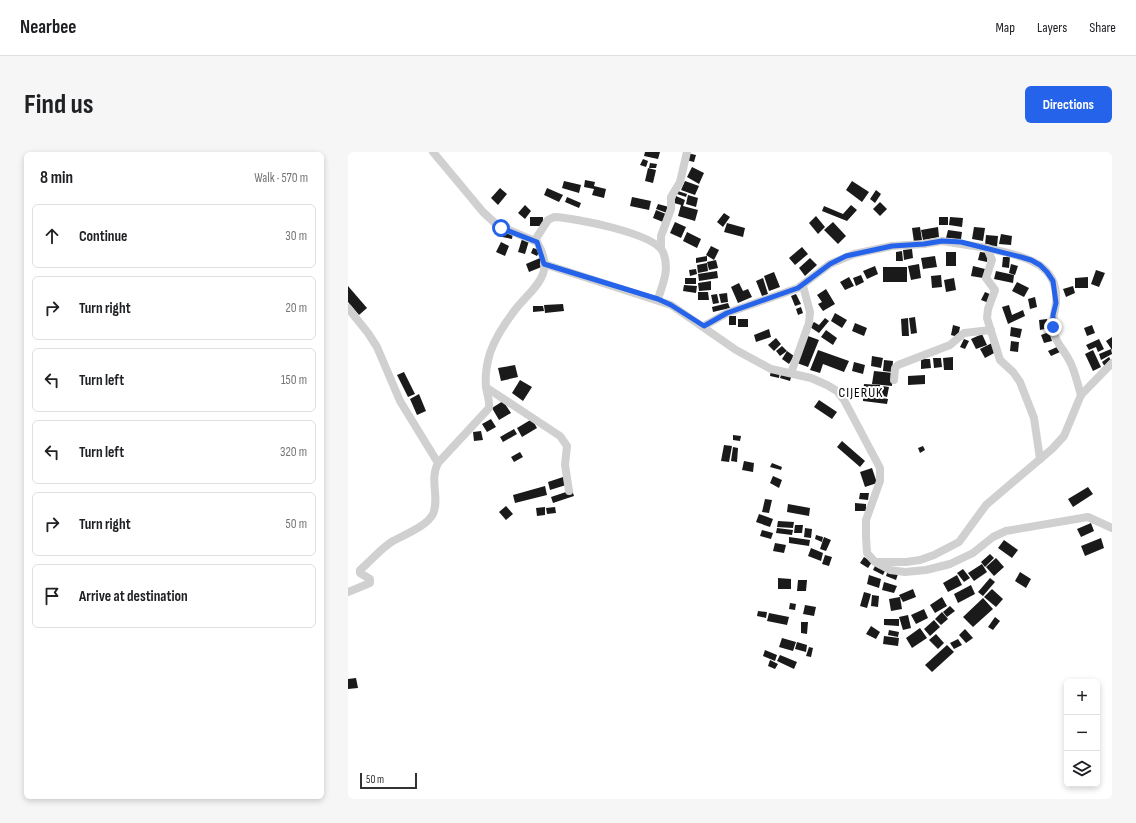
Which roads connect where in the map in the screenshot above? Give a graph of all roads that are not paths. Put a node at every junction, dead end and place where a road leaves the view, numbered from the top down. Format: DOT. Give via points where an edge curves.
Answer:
graph roads {
  1 [pos="433,152"];
  2 [pos="687,152"];
  3 [pos="534,240"];
  4 [pos="661,248"];
  5 [pos="987,248"];
  6 [pos="544,264"];
  7 [pos="803,286"];
  8 [pos="658,299"];
  9 [pos="348,308"];
  10 [pos="704,326"];
  11 [pos="991,330"];
  12 [pos="1112,363"];
  13 [pos="790,373"];
  14 [pos="894,380"];
  15 [pos="487,388"];
  16 [pos="1081,395"];
  17 [pos="1040,459"];
  18 [pos="438,463"];
  19 [pos="569,490"];
  20 [pos="1112,528"];
  21 [pos="875,562"];
  22 [pos="348,592"];
  1 -- 3 [label="street" via="497,225"];
  2 -- 4 [label="street" via="680,182 671,197 671,209 661,236"];
  3 -- 4 [label="street" via="548,220 558,217 623,230"];
  3 -- 6 [label="street" via="538,244"];
  4 -- 8 [label="street" via="666,272"];
  5 -- 7 [label="street" via="942,241 881,248 846,256 830,264"];
  5 -- 11 [label="street" via="992,260 986,278 995,290 987,312"];
  5 -- 16 [label="street" via="1031,260 1051,276 1056,303 1053,315 1055,335 1069,360"];
  6 -- 8 [label="street"];
  6 -- 15 [label="street" via="543,277 538,285 498,336 490,354"];
  7 -- 10 [label="street" via="727,313"];
  7 -- 13 [label="street" via="810,312 809,323"];
  8 -- 10 [label="street"];
  9 -- 18 [label="street" via="374,343 400,400"];
  10 -- 13 [label="street" via="736,350 771,368"];
  11 -- 14 [label="street" via="964,333 950,345 898,365 895,368"];
  11 -- 17 [label="street" via="1000,360 1020,382 1034,418"];
  12 -- 16 [label="street"];
  13 -- 21 [label="street" via="827,385 836,391 877,461 880,481 866,520 867,553"];
  15 -- 18 [label="street" via="489,408"];
  15 -- 19 [label="street" via="560,436 567,450 564,465"];
  16 -- 17 [label="street" via="1064,436"];
  17 -- 21 [label="street" via="986,505 959,542 948,549 920,560"];
  18 -- 22 [label="street" via="433,472 435,502 432,515 411,532 390,543 360,570 370,582"];
  20 -- 21 [label="street" via="1088,517 1006,531 993,537 973,553 950,564 926,570 890,570"];
}
